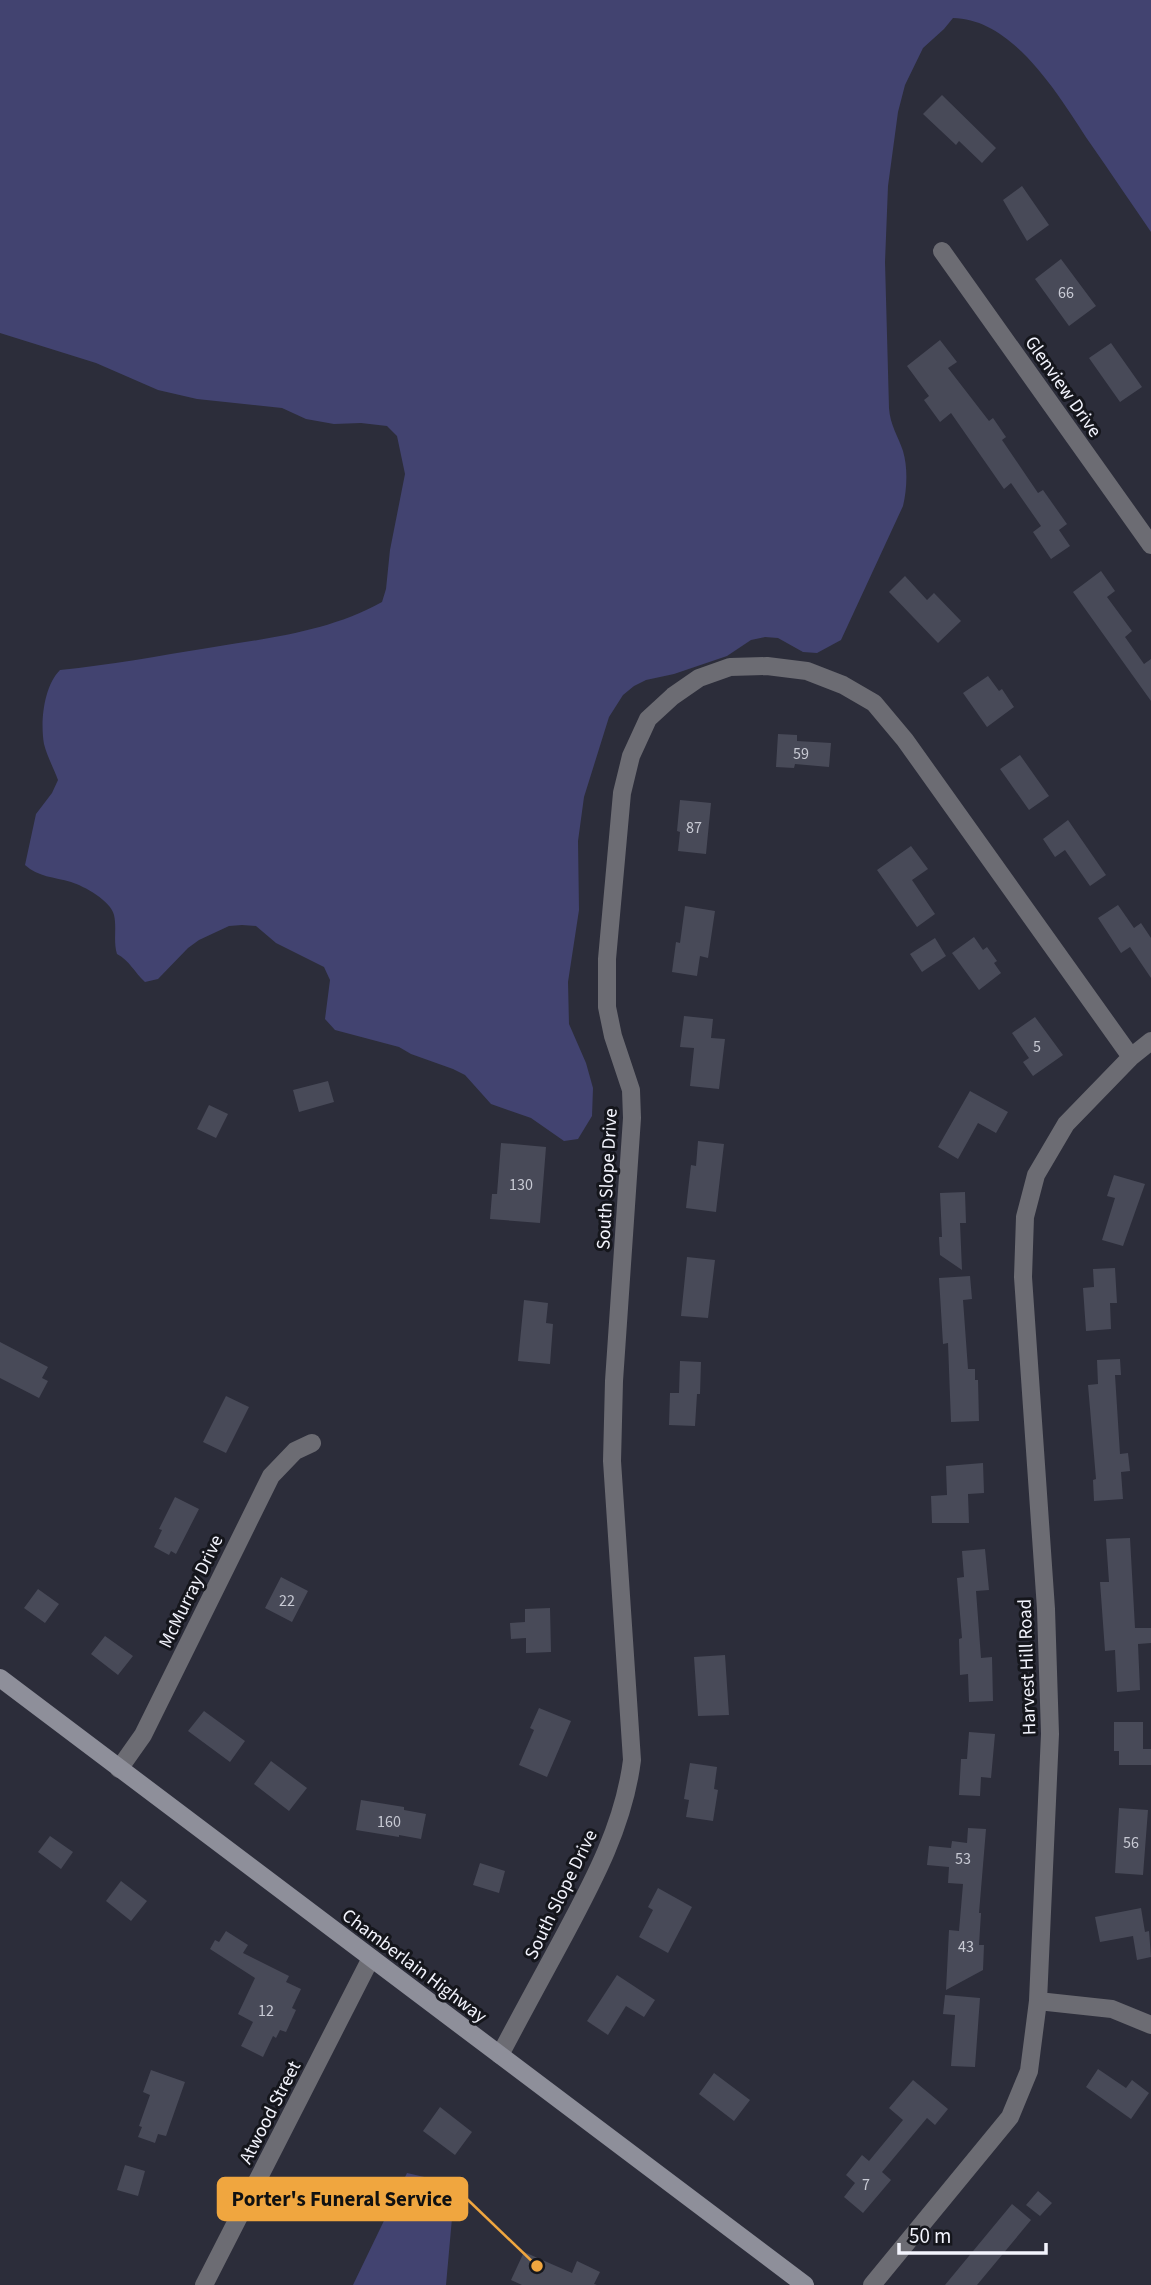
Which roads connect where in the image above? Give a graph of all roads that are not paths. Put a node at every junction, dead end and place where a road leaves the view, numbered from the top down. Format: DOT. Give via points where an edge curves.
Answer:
graph roads {
  1 [pos="942,251"];
  2 [pos="1151,545"];
  3 [pos="1151,1041"];
  4 [pos="1131,1057"];
  5 [pos="312,1443"];
  6 [pos="0,1678"];
  7 [pos="118,1769"];
  8 [pos="371,1958"];
  9 [pos="1038,2001"];
  10 [pos="1151,2025"];
  11 [pos="500,2055"];
  12 [pos="204,2285"];
  13 [pos="805,2285"];
  14 [pos="872,2285"];
  1 -- 2 [label="street, Glenview Drive"];
  3 -- 4 [label="street, Harvest Hill Road"];
  4 -- 9 [label="street, Harvest Hill Road" via="1066,1124 1036,1175 1026,1217 1023,1277 1050,1734"];
  4 -- 11 [label="street, South Slope Drive" via="874,703 843,684 807,671 730,667 699,678 648,719 622,793 607,959 607,1007 631,1090 632,1118 612,1461 632,1760 620,1815 597,1874"];
  5 -- 7 [label="street, McMurray Drive" via="295,1451 271,1476 142,1735"];
  6 -- 7 [label="main road, Chamberlain Highway"];
  7 -- 8 [label="main road, Chamberlain Highway"];
  8 -- 11 [label="main road, Chamberlain Highway"];
  8 -- 12 [label="street, Atwood Street"];
  9 -- 10 [label="street" via="1112,2009"];
  9 -- 14 [label="street, Harvest Hill Road" via="1029,2071 1010,2117"];
  11 -- 13 [label="main road, Chamberlain Highway"];
}
